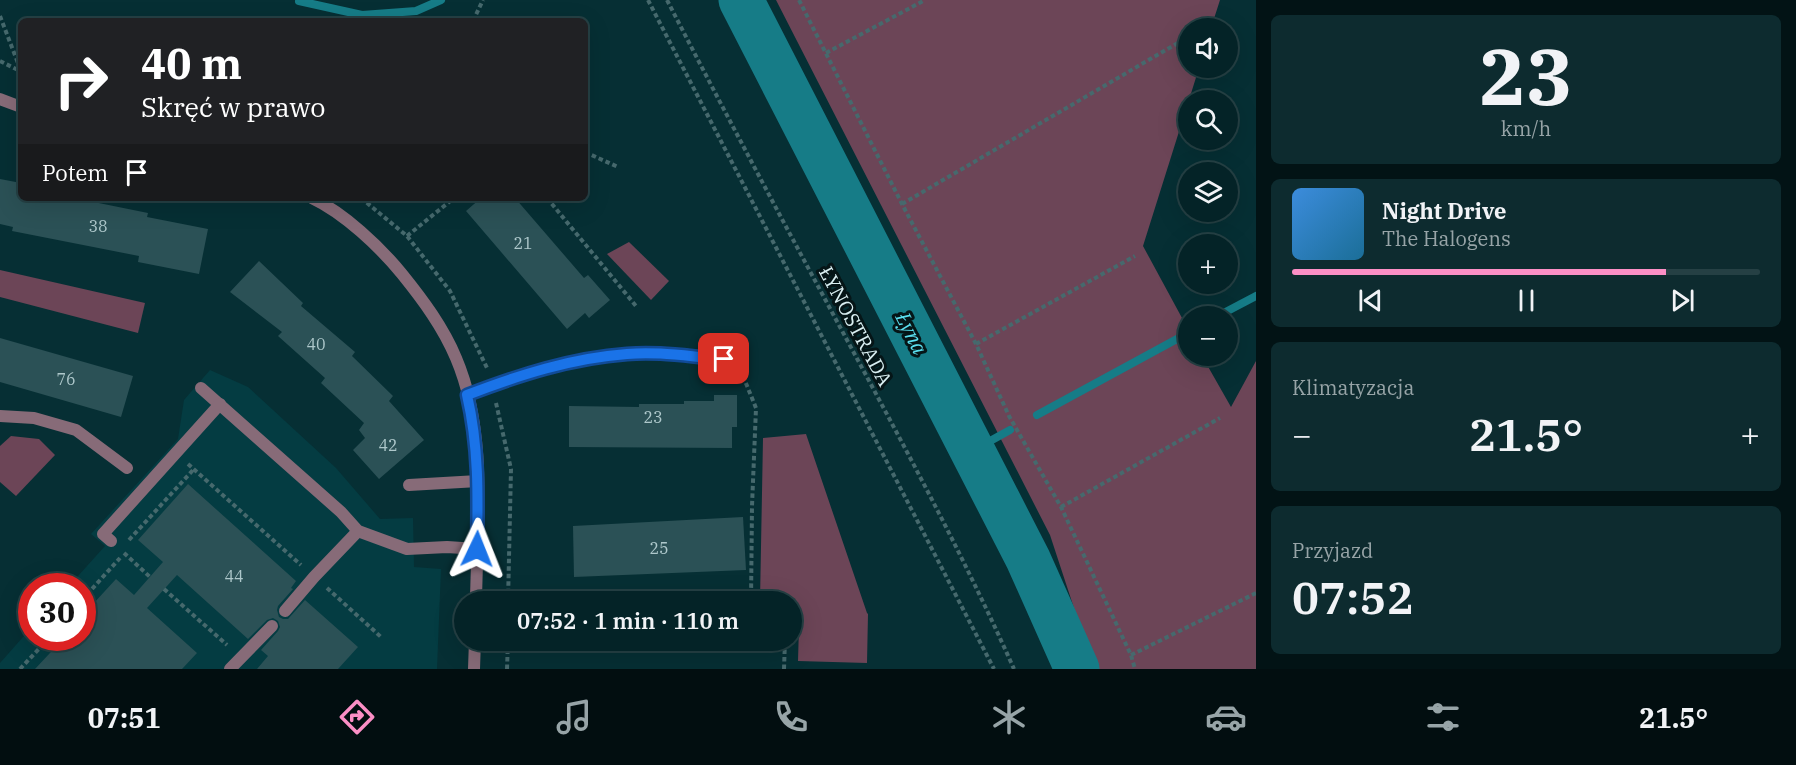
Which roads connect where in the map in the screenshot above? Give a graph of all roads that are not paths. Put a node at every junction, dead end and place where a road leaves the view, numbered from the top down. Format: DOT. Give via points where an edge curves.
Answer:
graph roads {
  1 [pos="0,99"];
  2 [pos="18,106"];
  3 [pos="317,201"];
  4 [pos="743,360"];
  5 [pos="201,388"];
  6 [pos="467,395"];
  7 [pos="220,404"];
  8 [pos="0,416"];
  9 [pos="127,468"];
  10 [pos="478,481"];
  11 [pos="409,485"];
  12 [pos="358,531"];
  13 [pos="119,548"];
  14 [pos="477,549"];
  15 [pos="476,591"];
  16 [pos="285,611"];
  17 [pos="272,626"];
  18 [pos="475,651"];
  19 [pos="230,669"];
  20 [pos="474,669"];
  1 -- 2 [label="street"];
  3 -- 6 [label="street" via="360,232 412,286 456,358"];
  4 -- 6 [label="street" via="628,354 567,362"];
  5 -- 7 [label="street"];
  6 -- 10 [label="street" via="474,425"];
  7 -- 12 [label="street"];
  7 -- 13 [label="street" via="103,534"];
  8 -- 9 [label="street" via="34,417 76,430"];
  10 -- 11 [label="street"];
  10 -- 14 [label="street"];
  12 -- 14 [label="street" via="407,549"];
  12 -- 16 [label="street"];
  14 -- 15 [label="street"];
  17 -- 19 [label="street"];
  18 -- 20 [label="street"];
}
